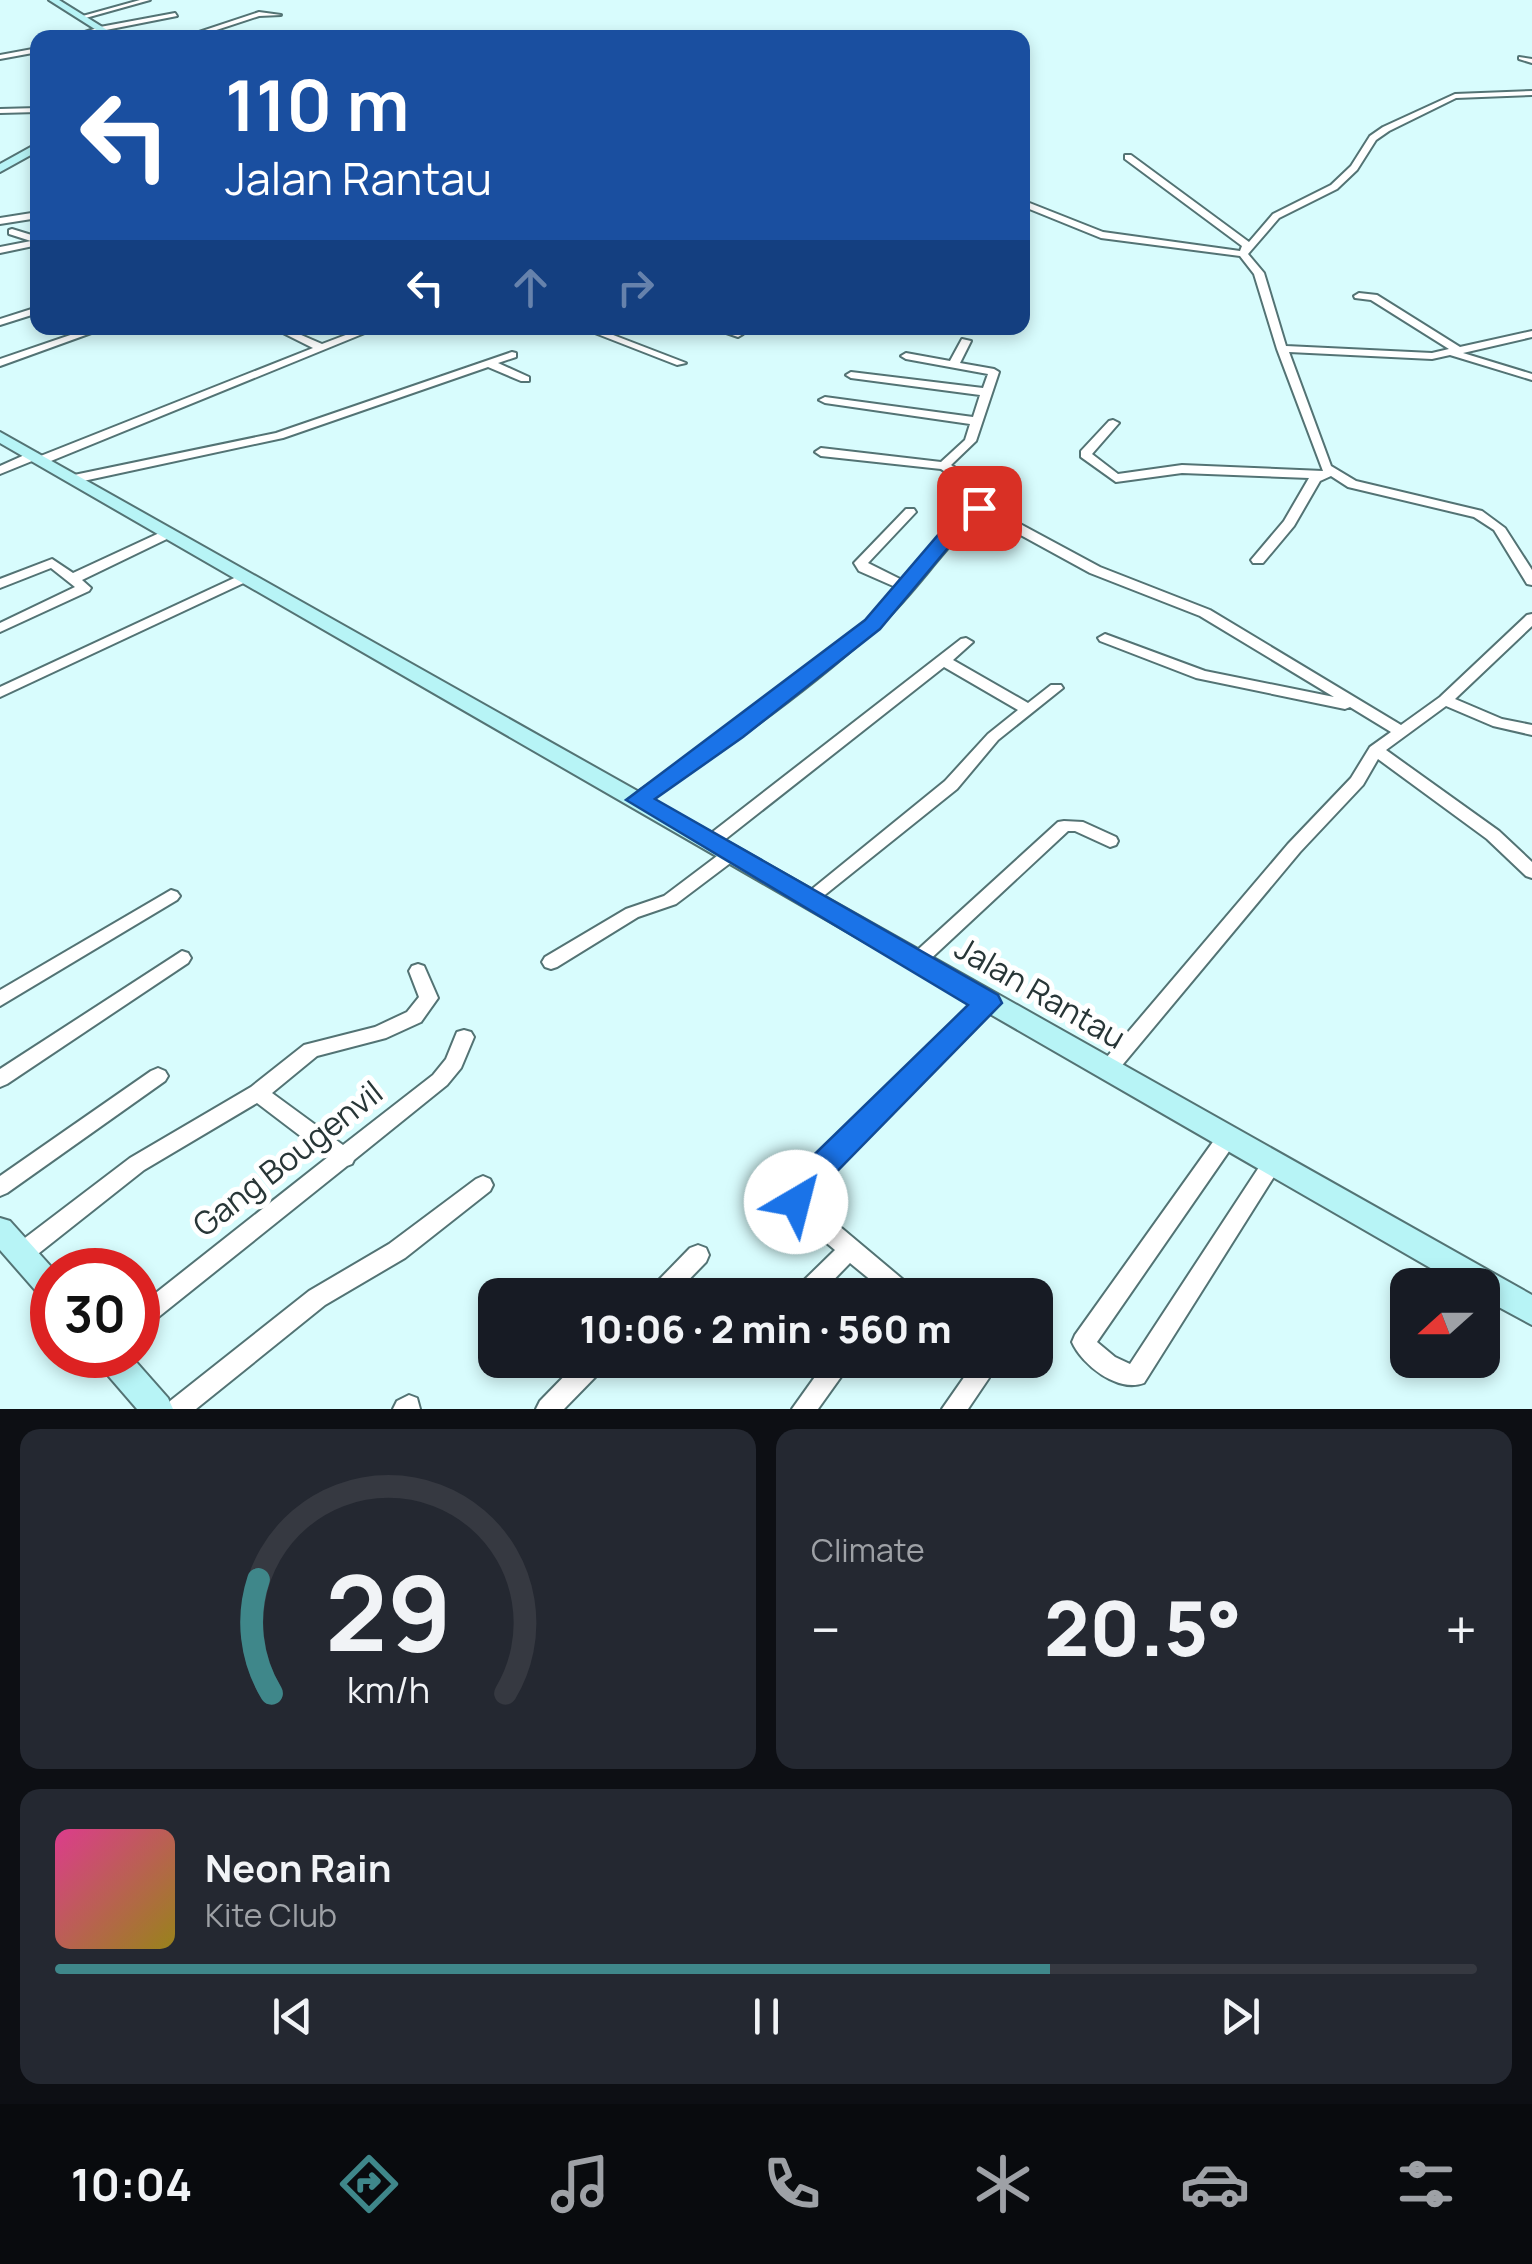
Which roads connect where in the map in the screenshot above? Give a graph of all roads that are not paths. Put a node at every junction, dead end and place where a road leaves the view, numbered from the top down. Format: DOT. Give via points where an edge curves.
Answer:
graph roads {
  1 [pos="53,0"];
  2 [pos="147,0"];
  3 [pos="175,15"];
  4 [pos="278,15"];
  5 [pos="82,17"];
  6 [pos="102,30"];
  7 [pos="209,30"];
  8 [pos="30,51"];
  9 [pos="0,57"];
  10 [pos="1521,58"];
  11 [pos="1532,61"];
  12 [pos="1502,93"];
  13 [pos="1532,93"];
  14 [pos="1532,106"];
  15 [pos="0,110"];
  16 [pos="30,110"];
  17 [pos="30,155"];
  18 [pos="1128,157"];
  19 [pos="0,168"];
  20 [pos="1030,206"];
  21 [pos="30,216"];
  22 [pos="0,221"];
  23 [pos="12,232"];
  24 [pos="30,238"];
  25 [pos="30,243"];
  26 [pos="0,250"];
  27 [pos="1245,252"];
  28 [pos="1359,296"];
  29 [pos="30,312"];
  30 [pos="2,320"];
  31 [pos="1532,334"];
  32 [pos="80,335"];
  33 [pos="297,335"];
  34 [pos="354,335"];
  35 [pos="605,335"];
  36 [pos="966,341"];
  37 [pos="322,348"];
  38 [pos="1282,350"];
  39 [pos="1457,353"];
  40 [pos="512,356"];
  41 [pos="906,356"];
  42 [pos="931,360"];
  43 [pos="0,363"];
  44 [pos="488,363"];
  45 [pos="682,364"];
  46 [pos="954,364"];
  47 [pos="851,375"];
  48 [pos="1532,377"];
  49 [pos="525,379"];
  50 [pos="918,384"];
  51 [pos="984,392"];
  52 [pos="825,400"];
  53 [pos="902,410"];
  54 [pos="976,421"];
  55 [pos="1112,423"];
  56 [pos="0,437"];
  57 [pos="821,452"];
  58 [pos="37,458"];
  59 [pos="944,466"];
  60 [pos="0,470"];
  61 [pos="1327,475"];
  62 [pos="74,479"];
  63 [pos="993,499"];
  64 [pos="910,512"];
  65 [pos="168,533"];
  66 [pos="1258,560"];
  67 [pos="244,577"];
  68 [pos="74,578"];
  69 [pos="1532,581"];
  70 [pos="0,584"];
  71 [pos="906,586"];
  72 [pos="1531,622"];
  73 [pos="0,628"];
  74 [pos="1105,638"];
  75 [pos="966,642"];
  76 [pos="942,660"];
  77 [pos="1056,688"];
  78 [pos="0,694"];
  79 [pos="1445,700"];
  80 [pos="1354,706"];
  81 [pos="1026,708"];
  82 [pos="1399,730"];
  83 [pos="1532,730"];
  84 [pos="1376,750"];
  85 [pos="638,800"];
  86 [pos="1110,841"];
  87 [pos="721,848"];
  88 [pos="1532,872"];
  89 [pos="170,896"];
  90 [pos="810,898"];
  91 [pos="182,958"];
  92 [pos="918,960"];
  93 [pos="551,962"];
  94 [pos="418,971"];
  95 [pos="0,999"];
  96 [pos="988,1003"];
  97 [pos="464,1037"];
  98 [pos="1107,1070"];
  99 [pos="158,1076"];
  100 [pos="0,1078"];
  101 [pos="258,1093"];
  102 [pos="1226,1138"];
  103 [pos="344,1158"];
  104 [pos="1272,1164"];
  105 [pos="482,1185"];
  106 [pos="0,1187"];
  107 [pos="0,1230"];
  108 [pos="851,1248"];
  109 [pos="21,1254"];
  110 [pos="698,1255"];
  111 [pos="30,1264"];
  112 [pos="676,1278"];
  113 [pos="821,1278"];
  114 [pos="885,1278"];
  115 [pos="160,1303"];
  116 [pos="1532,1311"];
  117 [pos="130,1378"];
  118 [pos="578,1378"];
  119 [pos="827,1378"];
  120 [pos="977,1378"];
  121 [pos="157,1409"];
  122 [pos="178,1409"];
  123 [pos="548,1409"];
  124 [pos="804,1409"];
  125 [pos="954,1409"];
  1 -- 5 [label="main road"];
  2 -- 5 [label="street"];
  3 -- 6 [label="street"];
  4 -- 7 [label="street" via="259,14"];
  5 -- 6 [label="main road"];
  8 -- 9 [label="street"];
  10 -- 11 [label="street"];
  12 -- 13 [label="street"];
  12 -- 14 [label="street"];
  12 -- 27 [label="street" via="1452,97 1386,129 1334,187 1276,216"];
  15 -- 16 [label="street"];
  17 -- 19 [label="main road"];
  18 -- 27 [label="street" via="1247,246"];
  20 -- 27 [label="street" via="1101,235"];
  21 -- 22 [label="street"];
  23 -- 24 [label="street"];
  25 -- 26 [label="street"];
  27 -- 38 [label="street" via="1259,273"];
  28 -- 39 [label="street" via="1373,297"];
  29 -- 30 [label="street"];
  31 -- 39 [label="street"];
  32 -- 43 [label="street"];
  33 -- 37 [label="street"];
  34 -- 37 [label="street"];
  35 -- 45 [label="street"];
  36 -- 46 [label="street"];
  37 -- 58 [label="street"];
  38 -- 39 [label="street"];
  38 -- 61 [label="street"];
  39 -- 48 [label="street"];
  40 -- 44 [label="street"];
  41 -- 42 [label="street"];
  42 -- 46 [label="street"];
  42 -- 50 [label="street"];
  44 -- 49 [label="street"];
  44 -- 62 [label="street" via="279,436"];
  46 -- 51 [label="street" via="994,372"];
  47 -- 50 [label="street"];
  50 -- 51 [label="street"];
  50 -- 53 [label="street"];
  51 -- 54 [label="street"];
  52 -- 53 [label="street"];
  53 -- 54 [label="street"];
  54 -- 59 [label="street" via="970,441"];
  55 -- 61 [label="street" via="1085,454 1116,478 1182,470"];
  56 -- 58 [label="main road, Jalan Rantau"];
  57 -- 59 [label="street"];
  58 -- 60 [label="street"];
  58 -- 62 [label="main road, Jalan Rantau"];
  59 -- 63 [label="street"];
  61 -- 66 [label="street"];
  61 -- 69 [label="street" via="1478,514 1499,528"];
  62 -- 65 [label="main road, Jalan Rantau"];
  63 -- 71 [label="street" via="945,539"];
  63 -- 80 [label="street" via="1009,524 1095,570 1205,613"];
  64 -- 71 [label="street" via="861,562"];
  65 -- 67 [label="main road, Jalan Rantau"];
  65 -- 68 [label="street"];
  67 -- 78 [label="street"];
  67 -- 85 [label="main road, Jalan Rantau"];
  68 -- 70 [label="street" via="52,563"];
  68 -- 73 [label="street" via="84,586 81,591"];
  71 -- 85 [label="street" via="872,624"];
  72 -- 79 [label="street"];
  74 -- 80 [label="street" via="1201,675"];
  75 -- 76 [label="street"];
  76 -- 81 [label="street"];
  76 -- 87 [label="street"];
  77 -- 81 [label="street"];
  79 -- 82 [label="street"];
  79 -- 83 [label="street"];
  80 -- 82 [label="street"];
  81 -- 90 [label="street" via="951,785"];
  82 -- 84 [label="street"];
  84 -- 88 [label="street" via="1493,835"];
  84 -- 98 [label="street" via="1357,781"];
  85 -- 87 [label="main road, Jalan Rantau"];
  86 -- 92 [label="street" via="1064,826"];
  87 -- 90 [label="main road, Jalan Rantau"];
  87 -- 93 [label="street" via="670,900 632,912"];
  89 -- 95 [label="street"];
  90 -- 92 [label="main road, Jalan Rantau"];
  91 -- 100 [label="street"];
  92 -- 96 [label="main road, Jalan Rantau"];
  94 -- 101 [label="street" via="429,998 414,1017 311,1050"];
  96 -- 98 [label="main road, Jalan Rantau"];
  96 -- 108 [label="street" via="797,1191 801,1209"];
  97 -- 103 [label="street, Gang Bougenvil" via="440,1080"];
  98 -- 102 [label="main road, Jalan Rantau"];
  99 -- 106 [label="street"];
  101 -- 103 [label="street"];
  101 -- 109 [label="street" via="137,1164"];
  102 -- 104 [label="main road, Jalan Rantau"];
  102 -- 104 [label="street" via="1083,1342 1127,1376 1136,1375"];
  103 -- 115 [label="street, Gang Bougenvil"];
  104 -- 116 [label="main road, Jalan Rantau"];
  105 -- 122 [label="street" via="397,1251 316,1298"];
  107 -- 109 [label="main road"];
  108 -- 113 [label="street"];
  108 -- 114 [label="street"];
  109 -- 111 [label="main road"];
  110 -- 112 [label="street"];
  117 -- 121 [label="main road"];
  118 -- 123 [label="street"];
  119 -- 124 [label="street"];
  120 -- 125 [label="street"];
}
